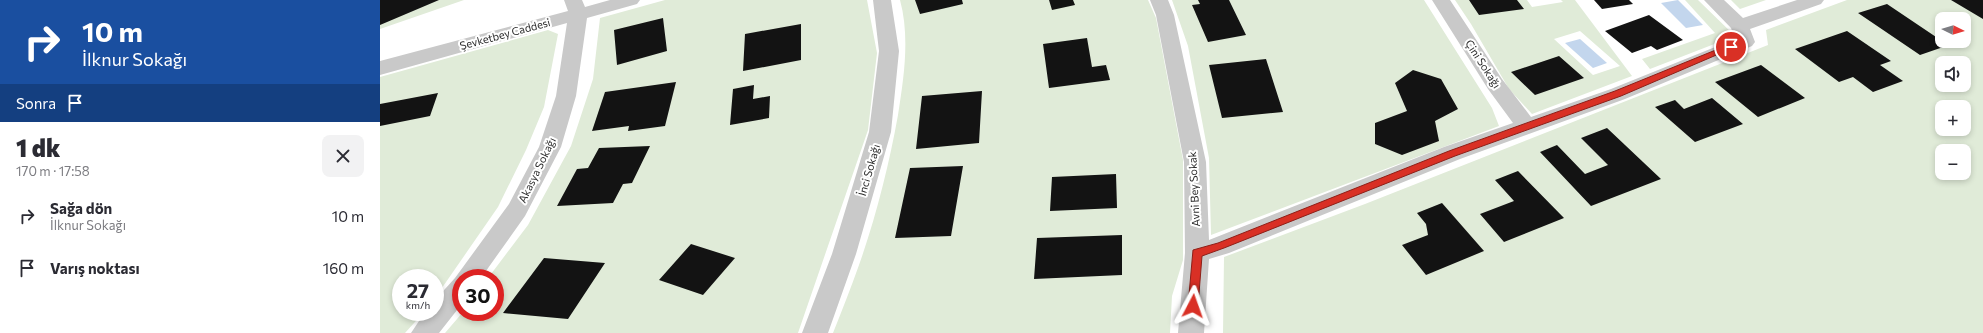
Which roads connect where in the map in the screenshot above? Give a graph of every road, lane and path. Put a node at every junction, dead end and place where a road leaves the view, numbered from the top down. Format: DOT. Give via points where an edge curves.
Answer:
graph roads {
  1 [pos="631,0"];
  2 [pos="882,0"];
  3 [pos="1159,0"];
  4 [pos="1441,0"];
  5 [pos="1714,0"];
  6 [pos="1815,0"];
  7 [pos="576,7"];
  8 [pos="1740,26"];
  9 [pos="380,68"];
  10 [pos="1526,126"];
  11 [pos="1197,253"];
  12 [pos="474,269"];
  13 [pos="452,297"];
  14 [pos="424,333"];
  15 [pos="815,333"];
  16 [pos="1191,333"];
  1 -- 7 [label="street, Şevketbey Caddesi"];
  2 -- 15 [label="street, İnci Sokağı" via="890,50 880,132 844,254"];
  3 -- 11 [label="street, Avni Bey Sokak" via="1165,15 1195,162"];
  4 -- 10 [label="street, Çini Sokağı" via="1495,84"];
  5 -- 8 [label="street"];
  6 -- 8 [label="street"];
  7 -- 9 [label="street, Şevketbey Caddesi"];
  7 -- 12 [label="street, Akasya Sokağı" via="566,96 550,147 517,210"];
  8 -- 10 [label="street" via="1745,42 1618,94"];
  10 -- 11 [label="street"];
  11 -- 16 [label="street, Avni Bey Sokak"];
  13 -- 14 [label="street"];
}
